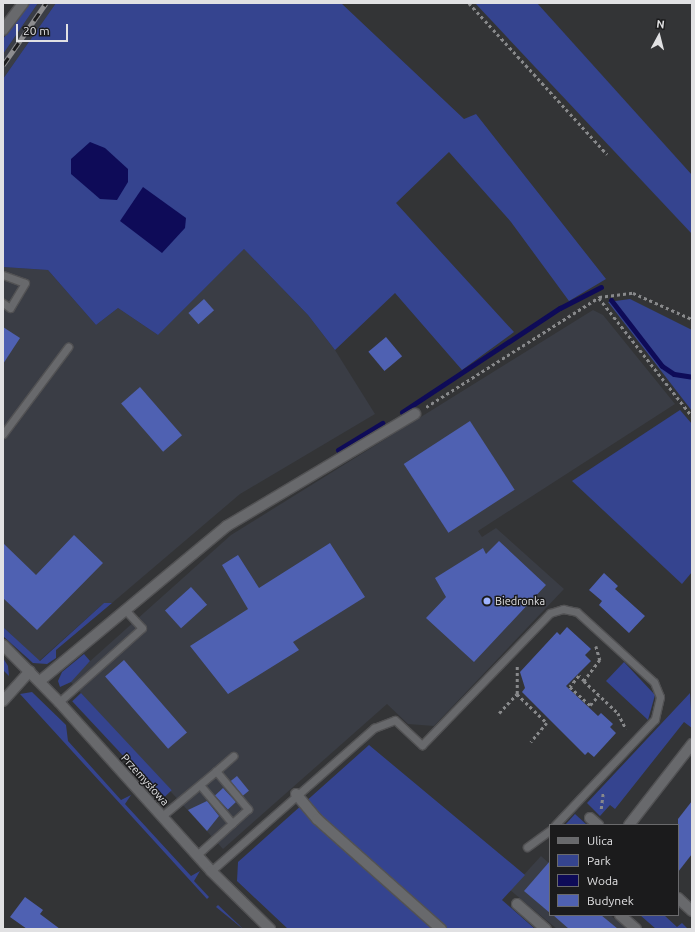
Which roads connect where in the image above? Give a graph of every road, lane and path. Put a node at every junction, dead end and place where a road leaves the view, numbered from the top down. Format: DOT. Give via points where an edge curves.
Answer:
graph roads {
  1 [pos="23,3"];
  2 [pos="469,3"];
  3 [pos="3,30"];
  4 [pos="607,154"];
  5 [pos="3,275"];
  6 [pos="599,297"];
  7 [pos="3,303"];
  8 [pos="692,319"];
  9 [pos="68,347"];
  10 [pos="415,414"];
  11 [pos="692,416"];
  12 [pos="3,434"];
  13 [pos="124,609"];
  14 [pos="3,645"];
  15 [pos="596,645"];
  16 [pos="517,664"];
  17 [pos="30,671"];
  18 [pos="40,681"];
  19 [pos="584,681"];
  20 [pos="517,694"];
  21 [pos="600,695"];
  22 [pos="3,700"];
  23 [pos="60,702"];
  24 [pos="499,713"];
  25 [pos="626,729"];
  26 [pos="531,742"];
  27 [pos="692,744"];
  28 [pos="233,756"];
  29 [pos="216,771"];
  30 [pos="599,780"];
  31 [pos="200,785"];
  32 [pos="296,794"];
  33 [pos="601,814"];
  34 [pos="162,816"];
  35 [pos="232,823"];
  36 [pos="556,824"];
  37 [pos="630,824"];
  38 [pos="549,831"];
  39 [pos="527,848"];
  40 [pos="197,855"];
  41 [pos="211,870"];
  42 [pos="679,899"];
  43 [pos="517,904"];
  44 [pos="692,911"];
  45 [pos="621,916"];
  46 [pos="270,929"];
  47 [pos="441,929"];
  48 [pos="546,929"];
  49 [pos="636,929"];
  1 -- 3 [label="street"];
  2 -- 4 [label="path"];
  5 -- 7 [label="lane" via="25,283 10,308"];
  6 -- 8 [label="path" via="633,293"];
  6 -- 10 [label="path"];
  6 -- 11 [label="path"];
  9 -- 12 [label="lane"];
  10 -- 13 [label="street" via="227,526"];
  13 -- 18 [label="street"];
  13 -- 23 [label="lane" via="142,628"];
  14 -- 17 [label="street, Przemysłowa"];
  15 -- 19 [label="path" via="600,660"];
  16 -- 20 [label="path"];
  17 -- 18 [label="street, Przemysłowa"];
  17 -- 22 [label="street"];
  18 -- 23 [label="street, Przemysłowa"];
  19 -- 21 [label="path"];
  19 -- 21 [label="path" via="579,676 570,686 590,705"];
  20 -- 24 [label="path"];
  20 -- 26 [label="path" via="547,723"];
  21 -- 25 [label="path" via="618,713"];
  23 -- 34 [label="street, Przemysłowa"];
  27 -- 37 [label="street"];
  28 -- 29 [label="lane"];
  29 -- 31 [label="lane"];
  29 -- 35 [label="lane" via="248,809"];
  30 -- 32 [label="lane" via="655,720 660,697 654,682 577,612 563,610 550,614 422,745 395,720 361,737"];
  30 -- 33 [label="path" via="604,785"];
  30 -- 36 [label="lane"];
  31 -- 34 [label="lane"];
  31 -- 35 [label="lane"];
  32 -- 41 [label="lane"];
  32 -- 47 [label="street" via="317,819"];
  34 -- 40 [label="street, Przemysłowa"];
  35 -- 40 [label="lane"];
  38 -- 39 [label="lane"];
  40 -- 41 [label="street, Przemysłowa"];
  41 -- 46 [label="street, Przemysłowa"];
  42 -- 44 [label="street"];
  43 -- 48 [label="street"];
  45 -- 49 [label="street"];
}
